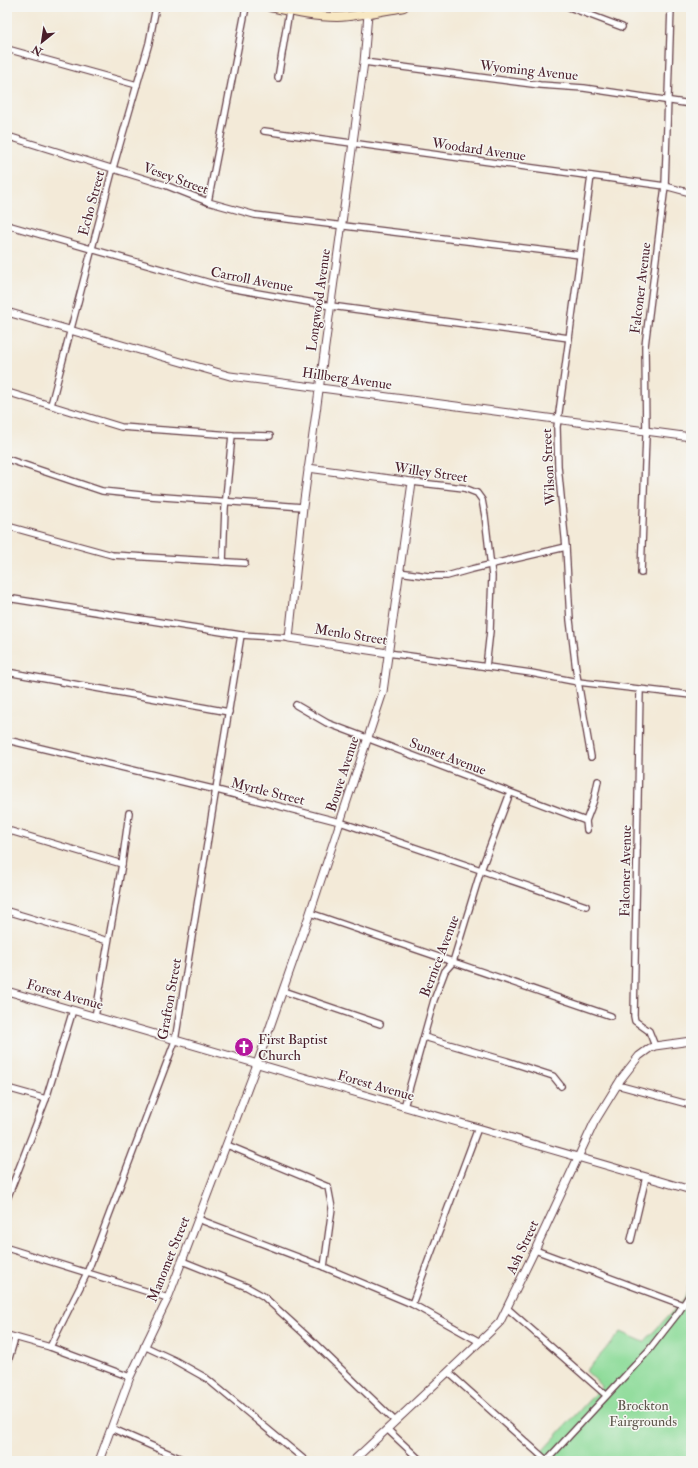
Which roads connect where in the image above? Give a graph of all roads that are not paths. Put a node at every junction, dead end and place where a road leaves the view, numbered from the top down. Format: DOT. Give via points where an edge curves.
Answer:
graph roads {
  1 [pos="156,7"];
  2 [pos="246,7"];
  3 [pos="270,7"];
  4 [pos="404,7"];
  5 [pos="569,7"];
  6 [pos="671,7"];
  7 [pos="289,9"];
  8 [pos="368,14"];
  9 [pos="622,27"];
  10 [pos="7,49"];
  11 [pos="364,62"];
  12 [pos="278,78"];
  13 [pos="137,85"];
  14 [pos="668,102"];
  15 [pos="691,104"];
  16 [pos="264,131"];
  17 [pos="7,136"];
  18 [pos="352,144"];
  19 [pos="113,168"];
  20 [pos="591,176"];
  21 [pos="665,186"];
  22 [pos="691,193"];
  23 [pos="208,202"];
  24 [pos="7,224"];
  25 [pos="342,226"];
  26 [pos="92,249"];
  27 [pos="580,255"];
  28 [pos="331,306"];
  29 [pos="7,312"];
  30 [pos="71,331"];
  31 [pos="569,338"];
  32 [pos="320,388"];
  33 [pos="7,392"];
  34 [pos="51,405"];
  35 [pos="558,419"];
  36 [pos="645,431"];
  37 [pos="232,435"];
  38 [pos="270,436"];
  39 [pos="691,437"];
  40 [pos="7,460"];
  41 [pos="308,468"];
  42 [pos="412,482"];
  43 [pos="226,500"];
  44 [pos="303,506"];
  45 [pos="7,526"];
  46 [pos="566,547"];
  47 [pos="223,562"];
  48 [pos="245,562"];
  49 [pos="491,564"];
  50 [pos="399,572"];
  51 [pos="641,573"];
  52 [pos="7,598"];
  53 [pos="241,635"];
  54 [pos="289,638"];
  55 [pos="388,653"];
  56 [pos="486,667"];
  57 [pos="7,672"];
  58 [pos="578,682"];
  59 [pos="640,689"];
  60 [pos="691,695"];
  61 [pos="296,705"];
  62 [pos="229,712"];
  63 [pos="368,739"];
  64 [pos="7,740"];
  65 [pos="591,757"];
  66 [pos="598,781"];
  67 [pos="216,790"];
  68 [pos="510,793"];
  69 [pos="129,813"];
  70 [pos="586,821"];
  71 [pos="340,822"];
  72 [pos="7,830"];
  73 [pos="587,830"];
  74 [pos="122,864"];
  75 [pos="481,870"];
  76 [pos="586,906"];
  77 [pos="7,911"];
  78 [pos="310,913"];
  79 [pos="108,941"];
  80 [pos="453,962"];
  81 [pos="7,991"];
  82 [pos="283,991"];
  83 [pos="73,1010"];
  84 [pos="611,1016"];
  85 [pos="95,1017"];
  86 [pos="380,1024"];
  87 [pos="424,1037"];
  88 [pos="175,1041"];
  89 [pos="691,1041"];
  90 [pos="655,1046"];
  91 [pos="257,1064"];
  92 [pos="617,1085"];
  93 [pos="561,1086"];
  94 [pos="7,1088"];
  95 [pos="46,1099"];
  96 [pos="691,1105"];
  97 [pos="404,1107"];
  98 [pos="478,1128"];
  99 [pos="227,1145"];
  100 [pos="577,1157"];
  101 [pos="646,1177"];
  102 [pos="691,1190"];
  103 [pos="7,1199"];
  104 [pos="198,1219"];
  105 [pos="631,1240"];
  106 [pos="7,1248"];
  107 [pos="535,1250"];
  108 [pos="182,1261"];
  109 [pos="324,1267"];
  110 [pos="87,1273"];
  111 [pos="691,1293"];
  112 [pos="168,1298"];
  113 [pos="412,1304"];
  114 [pos="683,1305"];
  115 [pos="507,1308"];
  116 [pos="7,1335"];
  117 [pos="14,1338"];
  118 [pos="480,1342"];
  119 [pos="144,1346"];
  120 [pos="50,1347"];
  121 [pos="7,1365"];
  122 [pos="448,1372"];
  123 [pos="130,1377"];
  124 [pos="606,1395"];
  125 [pos="395,1421"];
  126 [pos="110,1428"];
  127 [pos="387,1429"];
  128 [pos="99,1461"];
  129 [pos="186,1461"];
  130 [pos="306,1461"];
  131 [pos="353,1461"];
  132 [pos="421,1461"];
  133 [pos="546,1461"];
  1 -- 13 [label="street, Echo Street"];
  2 -- 23 [label="street"];
  3 -- 7 [label="main road"];
  4 -- 8 [label="main road"];
  5 -- 9 [label="street"];
  6 -- 14 [label="street, Falconer Avenue"];
  7 -- 8 [label="main road" via="328,17"];
  7 -- 12 [label="street"];
  8 -- 11 [label="street, Longwood Avenue"];
  10 -- 13 [label="street"];
  11 -- 14 [label="street, Wyoming Avenue" via="540,86 584,88"];
  11 -- 18 [label="street, Longwood Avenue"];
  13 -- 19 [label="street, Echo Street"];
  14 -- 15 [label="street, Wyoming Avenue"];
  14 -- 21 [label="street, Falconer Avenue"];
  16 -- 18 [label="street, Woodard Avenue"];
  17 -- 19 [label="street, Vesey Street"];
  18 -- 20 [label="street, Woodard Avenue"];
  18 -- 25 [label="street, Longwood Avenue"];
  19 -- 23 [label="street, Vesey Street"];
  19 -- 26 [label="street, Echo Street"];
  20 -- 21 [label="street, Woodard Avenue"];
  20 -- 27 [label="street, Wilson Street"];
  21 -- 22 [label="street, Woodard Avenue"];
  21 -- 36 [label="street, Falconer Avenue" via="646,335"];
  23 -- 25 [label="street, Vesey Street" via="255,215"];
  24 -- 26 [label="street, Carroll Avenue"];
  25 -- 27 [label="street, Vesey Street"];
  25 -- 28 [label="street, Longwood Avenue"];
  26 -- 28 [label="street, Carroll Avenue" via="224,287"];
  26 -- 30 [label="street, Echo Street"];
  27 -- 31 [label="street, Wilson Street"];
  28 -- 31 [label="street, Carroll Avenue"];
  28 -- 32 [label="street, Longwood Avenue"];
  29 -- 30 [label="street, Hillberg Avenue"];
  30 -- 32 [label="street, Hillberg Avenue" via="230,376"];
  30 -- 34 [label="street, Echo Street"];
  31 -- 35 [label="street, Wilson Street"];
  32 -- 35 [label="street, Hillberg Avenue"];
  32 -- 41 [label="street, Longwood Avenue"];
  33 -- 34 [label="street"];
  34 -- 37 [label="street" via="121,427"];
  35 -- 36 [label="street, Hillberg Avenue"];
  35 -- 46 [label="street, Wilson Street" via="558,466"];
  36 -- 39 [label="street, Hillberg Avenue"];
  36 -- 51 [label="street, Falconer Avenue"];
  37 -- 38 [label="street"];
  37 -- 43 [label="street"];
  40 -- 43 [label="street" via="102,491"];
  41 -- 42 [label="street, Willey Street"];
  41 -- 44 [label="street, Longwood Avenue"];
  42 -- 49 [label="street, Willey Street" via="464,488 480,496"];
  42 -- 50 [label="street, Bouve Avenue"];
  43 -- 44 [label="street"];
  43 -- 47 [label="street"];
  44 -- 54 [label="street, Longwood Avenue"];
  45 -- 47 [label="street" via="112,555"];
  46 -- 49 [label="street"];
  46 -- 58 [label="street, Wilson Street" via="570,620"];
  47 -- 48 [label="street"];
  49 -- 50 [label="street" via="447,576"];
  49 -- 56 [label="street" via="491,621"];
  50 -- 55 [label="street, Bouve Avenue"];
  52 -- 53 [label="street, Menlo Street"];
  53 -- 54 [label="street, Menlo Street"];
  53 -- 62 [label="street, Grafton Street"];
  54 -- 55 [label="street, Menlo Street"];
  55 -- 56 [label="street, Menlo Street"];
  55 -- 63 [label="street, Bouve Avenue" via="383,692"];
  56 -- 58 [label="street, Menlo Street"];
  57 -- 62 [label="street"];
  58 -- 59 [label="street, Menlo Street"];
  58 -- 65 [label="street, Wilson Street"];
  59 -- 60 [label="street, Menlo Street"];
  59 -- 90 [label="street, Falconer Avenue" via="634,1016 635,1021 649,1031"];
  61 -- 63 [label="street, Sunset Avenue" via="327,723"];
  62 -- 67 [label="street, Grafton Street"];
  63 -- 68 [label="street, Sunset Avenue"];
  63 -- 71 [label="street, Bouve Avenue"];
  64 -- 67 [label="street, Myrtle Street"];
  66 -- 70 [label="street"];
  67 -- 71 [label="street, Myrtle Street"];
  67 -- 88 [label="street, Grafton Street"];
  68 -- 70 [label="street, Sunset Avenue"];
  68 -- 75 [label="street, Bernice Avenue"];
  69 -- 74 [label="street"];
  70 -- 73 [label="street"];
  71 -- 75 [label="street, Myrtle Street"];
  71 -- 78 [label="street, Bouve Avenue"];
  72 -- 74 [label="street"];
  74 -- 79 [label="street"];
  75 -- 76 [label="street, Myrtle Street"];
  75 -- 80 [label="street, Bernice Avenue"];
  77 -- 79 [label="street"];
  78 -- 80 [label="street"];
  78 -- 82 [label="street, Bouve Avenue"];
  79 -- 85 [label="street"];
  80 -- 84 [label="street"];
  80 -- 87 [label="street, Bernice Avenue" via="445,971"];
  81 -- 83 [label="street, Forest Avenue"];
  82 -- 86 [label="street"];
  82 -- 91 [label="street, Bouve Avenue"];
  83 -- 85 [label="street, Forest Avenue"];
  83 -- 95 [label="street"];
  85 -- 88 [label="street, Forest Avenue"];
  87 -- 93 [label="street" via="553,1076"];
  87 -- 97 [label="street, Bernice Avenue"];
  88 -- 91 [label="street, Forest Avenue"];
  88 -- 110 [label="street, Grafton Street"];
  89 -- 90 [label="street, Ash Street"];
  90 -- 92 [label="street, Ash Street" via="639,1056"];
  91 -- 97 [label="street, Forest Avenue"];
  91 -- 99 [label="street, Manomet Street"];
  92 -- 96 [label="street"];
  92 -- 100 [label="street, Ash Street" via="598,1115"];
  94 -- 95 [label="street"];
  95 -- 103 [label="street"];
  97 -- 98 [label="street, Forest Avenue"];
  98 -- 100 [label="street, Forest Avenue"];
  98 -- 113 [label="street"];
  99 -- 104 [label="street, Manomet Street"];
  99 -- 109 [label="street" via="328,1187 332,1208"];
  100 -- 101 [label="street, Forest Avenue"];
  100 -- 107 [label="street, Ash Street"];
  101 -- 102 [label="street, Forest Avenue"];
  101 -- 105 [label="street"];
  104 -- 108 [label="street, Manomet Street"];
  104 -- 109 [label="street"];
  106 -- 110 [label="street"];
  107 -- 114 [label="street"];
  107 -- 115 [label="street, Ash Street"];
  108 -- 112 [label="street, Manomet Street"];
  108 -- 125 [label="street" via="263,1296"];
  109 -- 113 [label="street"];
  110 -- 112 [label="street"];
  110 -- 120 [label="street, Grafton Street"];
  111 -- 114 [label="street"];
  112 -- 119 [label="street, Manomet Street"];
  113 -- 118 [label="street"];
  114 -- 124 [label="street" via="649,1350"];
  115 -- 118 [label="street, Ash Street" via="500,1322"];
  115 -- 124 [label="street"];
  116 -- 117 [label="street"];
  117 -- 120 [label="street"];
  117 -- 121 [label="street"];
  118 -- 122 [label="street, Ash Street"];
  119 -- 123 [label="street, Manomet Street"];
  119 -- 130 [label="street" via="206,1378"];
  120 -- 123 [label="street"];
  122 -- 125 [label="street, Ash Street"];
  122 -- 133 [label="street"];
  123 -- 126 [label="street, Manomet Street"];
  124 -- 133 [label="street"];
  125 -- 127 [label="street, Ash Street"];
  126 -- 128 [label="street, Manomet Street"];
  126 -- 129 [label="street"];
  127 -- 131 [label="street, Ash Street"];
  127 -- 132 [label="street"];
}
